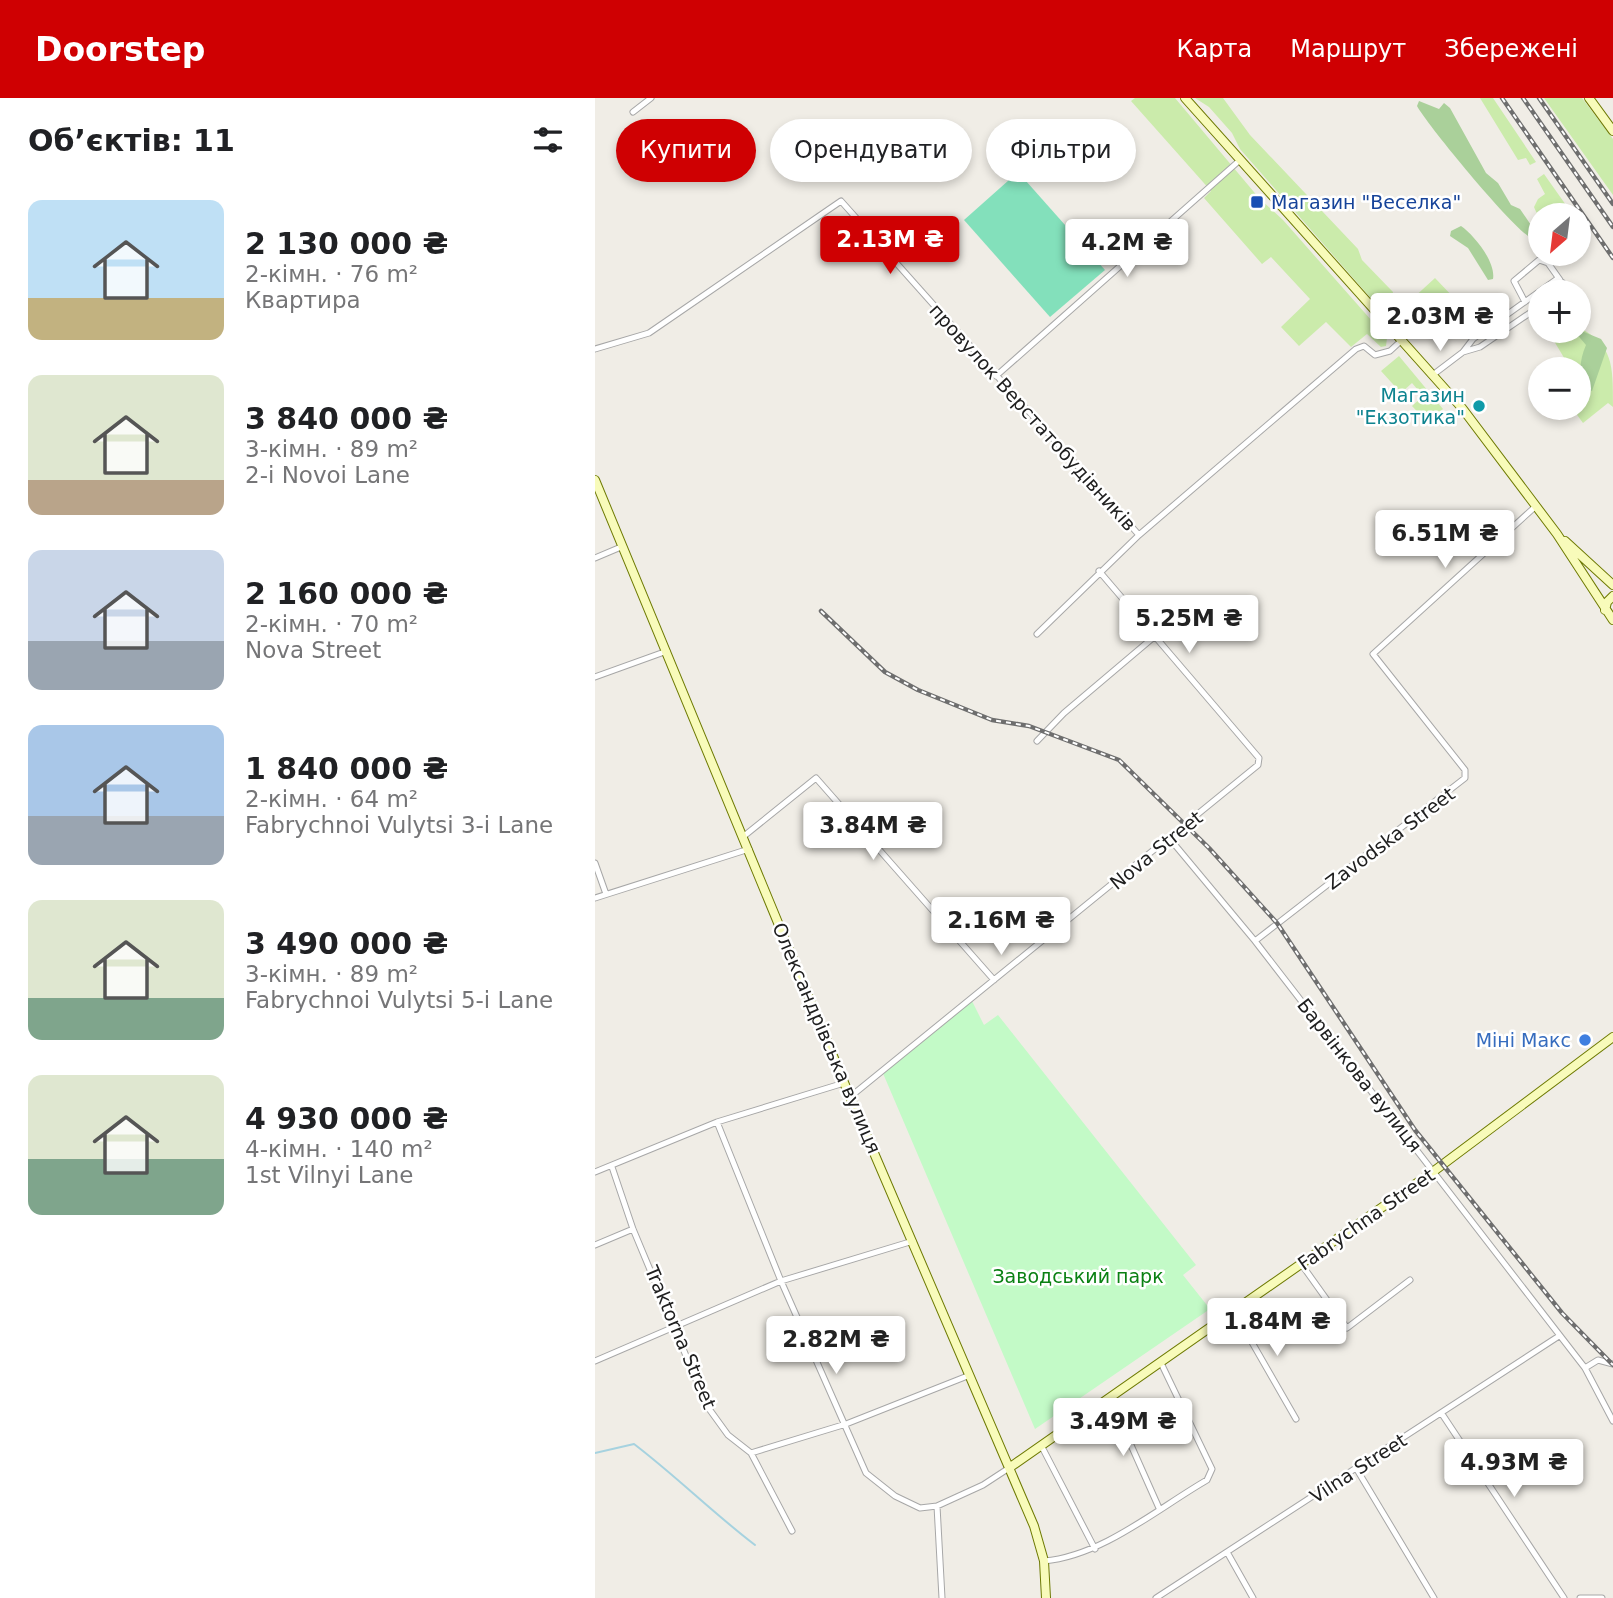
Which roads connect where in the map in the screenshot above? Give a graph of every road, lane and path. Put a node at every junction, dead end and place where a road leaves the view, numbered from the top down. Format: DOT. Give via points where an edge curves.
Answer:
graph roads {
  1 [pos="652,98"];
  2 [pos="1185,98"];
  3 [pos="1589,98"];
  4 [pos="633,112"];
  5 [pos="1613,131"];
  6 [pos="1240,160"];
  7 [pos="1559,280"];
  8 [pos="1528,300"];
  9 [pos="1525,302"];
  10 [pos="1528,314"];
  11 [pos="1403,340"];
  12 [pos="595,349"];
  13 [pos="1463,352"];
  14 [pos="1434,374"];
  15 [pos="996,376"];
  16 [pos="595,480"];
  17 [pos="1536,506"];
  18 [pos="1557,534"];
  19 [pos="1139,535"];
  20 [pos="621,547"];
  21 [pos="595,558"];
  22 [pos="1099,571"];
  23 [pos="1613,585"];
  24 [pos="1613,596"];
  25 [pos="1605,610"];
  26 [pos="1613,620"];
  27 [pos="1037,634"];
  28 [pos="1156,636"];
  29 [pos="667,651"];
  30 [pos="595,677"];
  31 [pos="1037,741"];
  32 [pos="744,836"];
  33 [pos="1170,839"];
  34 [pos="749,849"];
  35 [pos="595,863"];
  36 [pos="606,894"];
  37 [pos="595,898"];
  38 [pos="1255,941"];
  39 [pos="994,980"];
  40 [pos="1613,1037"];
  41 [pos="844,1083"];
  42 [pos="850,1097"];
  43 [pos="717,1122"];
  44 [pos="612,1167"];
  45 [pos="595,1170"];
  46 [pos="1434,1171"];
  47 [pos="633,1230"];
  48 [pos="913,1241"];
  49 [pos="595,1245"];
  50 [pos="1302,1265"];
  51 [pos="1410,1280"];
  52 [pos="781,1282"];
  53 [pos="1234,1311"];
  54 [pos="677,1327"];
  55 [pos="1559,1336"];
  56 [pos="595,1361"];
  57 [pos="1161,1363"];
  58 [pos="1613,1364"];
  59 [pos="1585,1368"];
  60 [pos="970,1375"];
  61 [pos="1110,1398"];
  62 [pos="1442,1414"];
  63 [pos="1296,1419"];
  64 [pos="1613,1421"];
  65 [pos="846,1424"];
  66 [pos="1042,1447"];
  67 [pos="751,1453"];
  68 [pos="1009,1468"];
  69 [pos="1356,1468"];
  70 [pos="937,1506"];
  71 [pos="1159,1507"];
  72 [pos="792,1531"];
  73 [pos="1095,1549"];
  74 [pos="1227,1552"];
  75 [pos="1044,1561"];
  76 [pos="942,1598"];
  77 [pos="1046,1598"];
  78 [pos="1156,1598"];
  79 [pos="1253,1598"];
  80 [pos="1434,1598"];
  81 [pos="1564,1598"];
  82 [pos="1580,1598"];
  83 [pos="1602,1598"];
  1 -- 4 [label="street"];
  2 -- 6 [label="main road"];
  3 -- 5 [label="main road"];
  6 -- 11 [label="main road"];
  6 -- 15 [label="street"];
  7 -- 9 [label="street" via="1548,263 1539,260 1514,281"];
  8 -- 9 [label="street"];
  9 -- 13 [label="street" via="1473,339"];
  10 -- 13 [label="street" via="1480,347"];
  11 -- 14 [label="main road"];
  11 -- 19 [label="street, провулок Верстатобудівників" via="1390,351 1375,355 1364,346 1356,348"];
  12 -- 15 [label="street, провулок Верстатобудівників" via="649,333 841,201"];
  13 -- 14 [label="street"];
  14 -- 17 [label="main road"];
  15 -- 19 [label="street, провулок Верстатобудівників"];
  16 -- 20 [label="main road, Олександрівська вулиця"];
  17 -- 18 [label="main road"];
  17 -- 38 [label="street, Zavodska Street" via="1373,654 1465,770 1465,778"];
  18 -- 23 [label="main road"];
  18 -- 25 [label="main road"];
  19 -- 22 [label="street, провулок Верстатобудівників"];
  20 -- 21 [label="street"];
  20 -- 29 [label="main road, Олександрівська вулиця"];
  22 -- 27 [label="street, провулок Верстатобудівників"];
  22 -- 28 [label="street"];
  24 -- 25 [label="main road"];
  25 -- 26 [label="main road"];
  28 -- 31 [label="street"];
  28 -- 33 [label="street, Nova Street" via="1259,758 1253,772"];
  29 -- 30 [label="street"];
  29 -- 32 [label="main road, Олександрівська вулиця"];
  32 -- 34 [label="main road, Олександрівська вулиця"];
  32 -- 39 [label="street" via="816,778"];
  33 -- 38 [label="street, Барвінкова вулиця"];
  33 -- 39 [label="street, Nova Street"];
  34 -- 36 [label="street"];
  34 -- 41 [label="main road, Олександрівська вулиця"];
  35 -- 36 [label="street"];
  36 -- 37 [label="street"];
  38 -- 46 [label="street, Барвінкова вулиця"];
  39 -- 42 [label="street, Nova Street"];
  40 -- 46 [label="main road, Fabrychna Street"];
  41 -- 42 [label="main road, Олександрівська вулиця"];
  41 -- 43 [label="street"];
  42 -- 48 [label="main road, Олександрівська вулиця"];
  43 -- 44 [label="street"];
  43 -- 52 [label="street"];
  44 -- 45 [label="street"];
  44 -- 47 [label="street, Traktorna Street"];
  46 -- 50 [label="main road, Fabrychna Street"];
  46 -- 55 [label="street, Барвінкова вулиця"];
  47 -- 49 [label="street"];
  47 -- 54 [label="street, Traktorna Street"];
  48 -- 52 [label="street"];
  48 -- 60 [label="main road, Олександрівська вулиця"];
  50 -- 51 [label="street" via="1347,1328"];
  50 -- 53 [label="main road, Fabrychna Street"];
  52 -- 54 [label="street"];
  52 -- 65 [label="street"];
  53 -- 57 [label="main road, Fabrychna Street"];
  53 -- 63 [label="street"];
  54 -- 56 [label="street"];
  54 -- 67 [label="street, Traktorna Street" via="707,1406 728,1435"];
  55 -- 59 [label="street, Барвінкова вулиця"];
  55 -- 62 [label="street, Vilna Street"];
  57 -- 61 [label="main road, Fabrychna Street"];
  57 -- 71 [label="street" via="1212,1469 1207,1480"];
  58 -- 59 [label="street" via="1598,1360"];
  59 -- 64 [label="street, Барвінкова вулиця"];
  60 -- 65 [label="street"];
  60 -- 68 [label="main road, Олександрівська вулиця"];
  61 -- 66 [label="main road, Fabrychna Street"];
  61 -- 71 [label="street"];
  62 -- 69 [label="street, Vilna Street"];
  62 -- 81 [label="street"];
  65 -- 67 [label="street"];
  65 -- 70 [label="street" via="866,1473 895,1496 920,1508"];
  66 -- 68 [label="main road, Fabrychna Street"];
  66 -- 73 [label="street"];
  67 -- 72 [label="street, Traktorna Street"];
  68 -- 70 [label="street, Fabrychna Street"];
  68 -- 75 [label="main road, Олександрівська вулиця"];
  69 -- 74 [label="street, Vilna Street"];
  69 -- 80 [label="street"];
  70 -- 76 [label="street"];
  71 -- 73 [label="street"];
  73 -- 75 [label="street"];
  74 -- 78 [label="street, Vilna Street"];
  74 -- 79 [label="street"];
  75 -- 77 [label="main road, Олександрівська вулиця"];
  82 -- 83 [label="street"];
}
